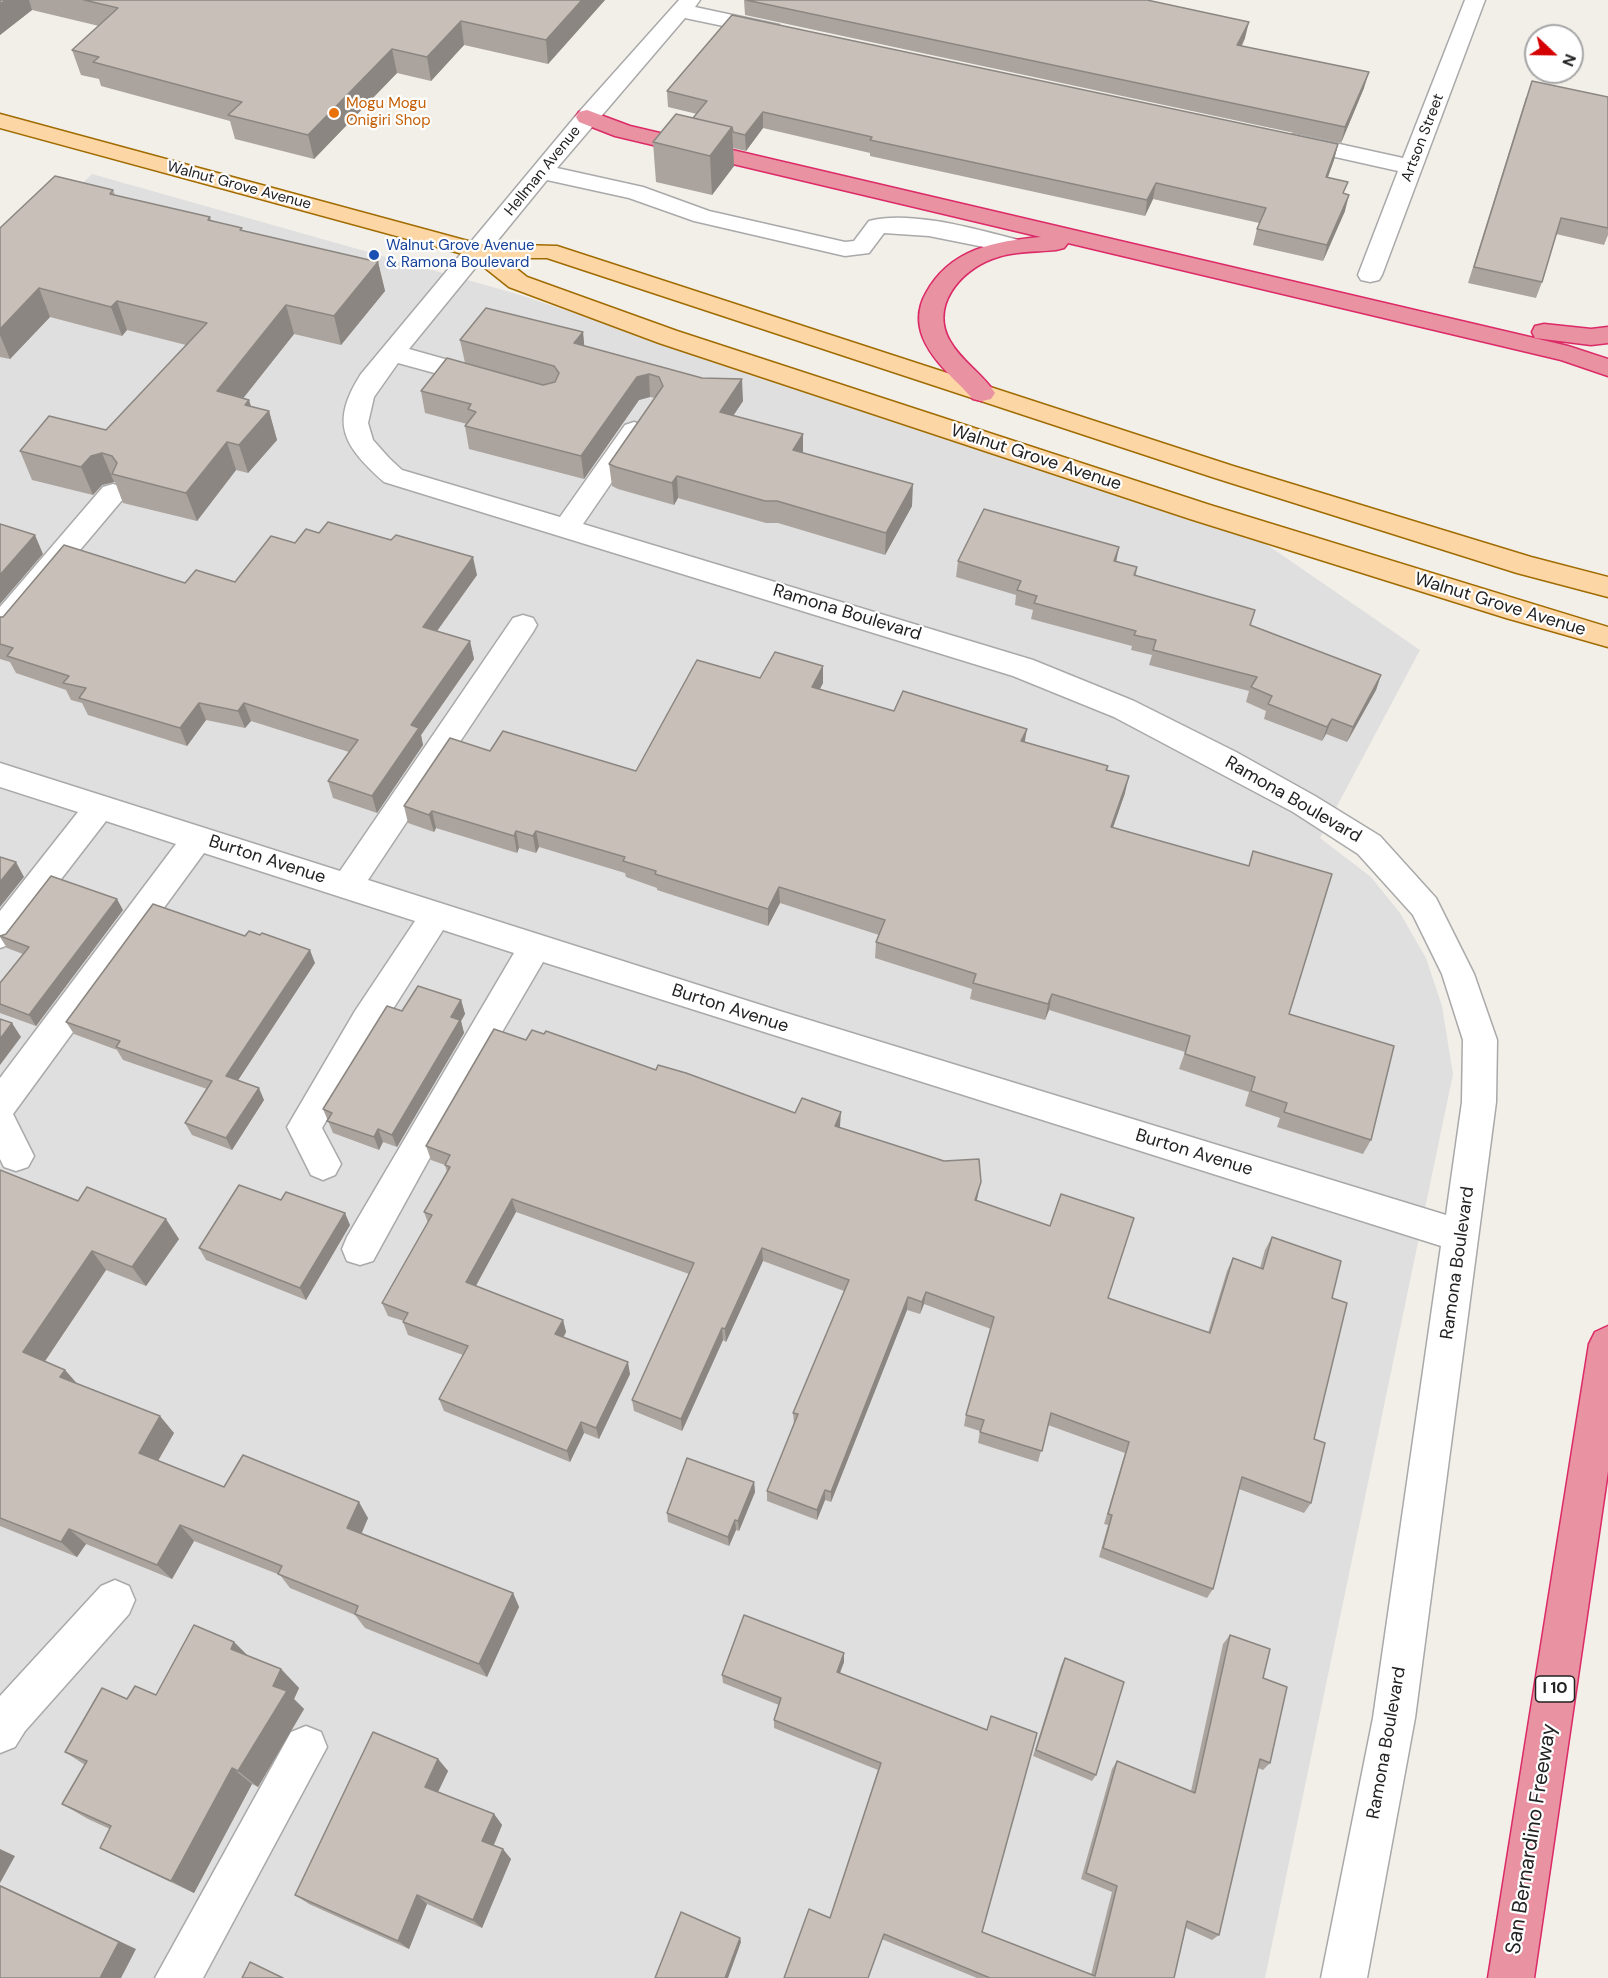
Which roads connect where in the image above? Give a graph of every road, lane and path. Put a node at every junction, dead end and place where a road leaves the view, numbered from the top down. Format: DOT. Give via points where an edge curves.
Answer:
graph roads {
  1 [pos="1475,0"];
  2 [pos="686,5"];
  3 [pos="788,33"];
  4 [pos="586,117"];
  5 [pos="0,122"];
  6 [pos="1274,137"];
  7 [pos="1413,167"];
  8 [pos="542,172"];
  9 [pos="1014,246"];
  10 [pos="1123,250"];
  11 [pos="478,251"];
  12 [pos="1370,275"];
  13 [pos="1608,335"];
  14 [pos="393,353"];
  15 [pos="1608,368"];
  16 [pos="505,384"];
  17 [pos="982,393"];
  18 [pos="650,407"];
  19 [pos="357,439"];
  20 [pos="113,494"];
  21 [pos="566,529"];
  22 [pos="1608,587"];
  23 [pos="524,625"];
  24 [pos="0,626"];
  25 [pos="1608,636"];
  26 [pos="0,775"];
  27 [pos="99,807"];
  28 [pos="198,838"];
  29 [pos="347,886"];
  30 [pos="436,915"];
  31 [pos="0,935"];
  32 [pos="536,947"];
  33 [pos="0,1105"];
  34 [pos="0,1123"];
  35 [pos="16,1156"];
  36 [pos="323,1164"];
  37 [pos="1462,1236"];
  38 [pos="360,1249"];
  39 [pos="1608,1344"];
  40 [pos="115,1600"];
  41 [pos="0,1732"];
  42 [pos="306,1748"];
  43 [pos="178,1978"];
  44 [pos="1344,1978"];
  45 [pos="1511,1978"];
  1 -- 7 [label="street, Artson Street"];
  2 -- 3 [label="street"];
  2 -- 4 [label="street, Hellman Avenue"];
  4 -- 8 [label="street, Hellman Avenue"];
  4 -- 10 [label="highway" via="623,131"];
  4 -- 13 [label="highway" via="631,121 1558,335"];
  5 -- 11 [label="main road, Walnut Grove Avenue"];
  6 -- 7 [label="street"];
  7 -- 12 [label="street, Artson Street"];
  8 -- 9 [label="street" via="635,192 702,216 844,249 861,248 877,226 897,224"];
  8 -- 11 [label="street, Hellman Avenue"];
  9 -- 10 [label="highway" via="1058,243"];
  9 -- 17 [label="highway" via="982,255 953,273 934,297 930,319 936,338"];
  10 -- 15 [label="highway" via="1568,354"];
  11 -- 14 [label="street, Hellman Avenue"];
  11 -- 17 [label="main road, Walnut Grove Avenue" via="549,251"];
  11 -- 25 [label="main road, Walnut Grove Avenue" via="518,282 668,337 1211,516"];
  14 -- 16 [label="street"];
  14 -- 19 [label="street, Hellman Avenue" via="359,400 353,423"];
  17 -- 22 [label="main road, Walnut Grove Avenue" via="1527,566"];
  18 -- 21 [label="street"];
  19 -- 21 [label="street, Ramona Boulevard" via="393,476"];
  20 -- 24 [label="street"];
  21 -- 37 [label="street, Ramona Boulevard" via="1023,668 1124,709 1225,760 1369,845 1425,907 1458,974 1480,1040 1479,1102"];
  23 -- 29 [label="street"];
  26 -- 27 [label="street, Burton Avenue"];
  27 -- 28 [label="street, Burton Avenue"];
  27 -- 31 [label="street"];
  28 -- 29 [label="street, Burton Avenue"];
  28 -- 33 [label="street"];
  29 -- 30 [label="street, Burton Avenue"];
  30 -- 32 [label="street, Burton Avenue"];
  30 -- 36 [label="street" via="304,1127"];
  32 -- 37 [label="street, Burton Avenue"];
  32 -- 38 [label="street"];
  34 -- 35 [label="street"];
  37 -- 44 [label="street, Ramona Boulevard" via="1394,1718"];
  39 -- 45 [label="highway, San Bernardino Freeway / I 10"];
  40 -- 41 [label="street"];
  42 -- 43 [label="street"];
}
